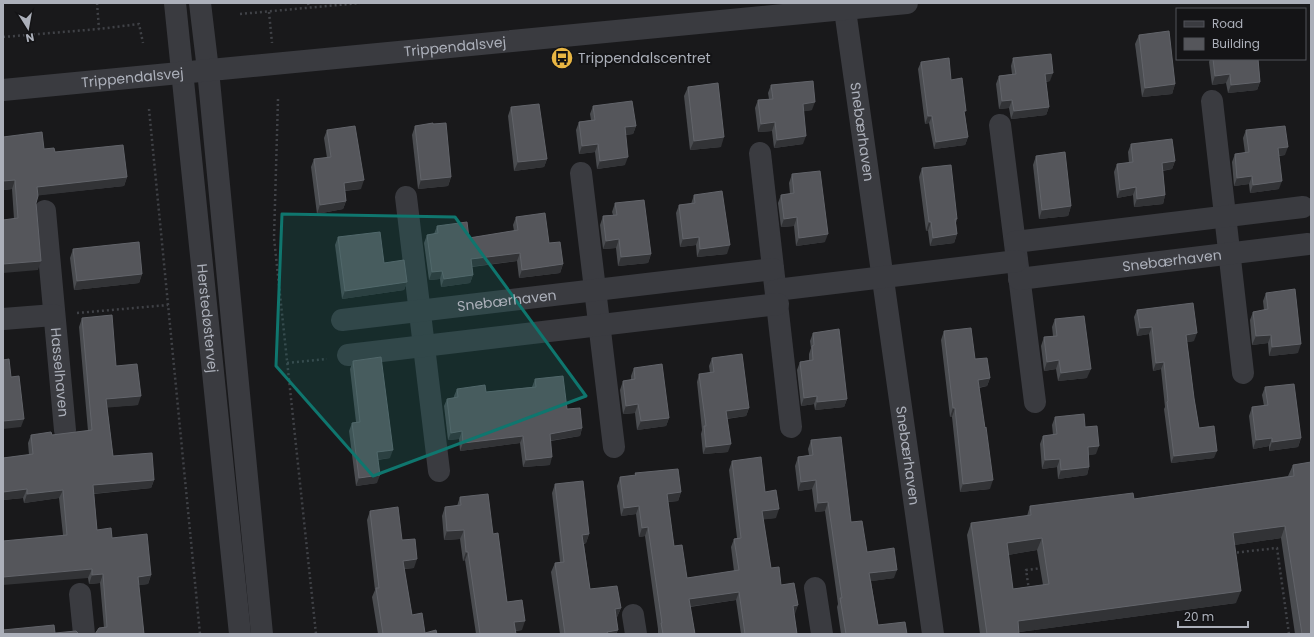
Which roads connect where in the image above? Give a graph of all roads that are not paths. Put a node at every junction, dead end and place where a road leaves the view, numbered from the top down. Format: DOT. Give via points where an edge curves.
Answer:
graph roads {
  1 [pos="175,3"];
  2 [pos="200,3"];
  3 [pos="907,3"];
  4 [pos="845,10"];
  5 [pos="208,70"];
  6 [pos="183,72"];
  7 [pos="3,90"];
  8 [pos="1212,101"];
  9 [pos="1000,125"];
  10 [pos="760,153"];
  11 [pos="581,173"];
  12 [pos="406,197"];
  13 [pos="1303,207"];
  14 [pos="45,211"];
  15 [pos="1225,217"];
  16 [pos="1308,244"];
  17 [pos="1230,254"];
  18 [pos="1017,261"];
  19 [pos="774,269"];
  20 [pos="882,277"];
  21 [pos="595,290"];
  22 [pos="777,297"];
  23 [pos="420,311"];
  24 [pos="54,314"];
  25 [pos="3,319"];
  26 [pos="342,320"];
  27 [pos="599,325"];
  28 [pos="424,346"];
  29 [pos="348,355"];
  30 [pos="1243,373"];
  31 [pos="1035,402"];
  32 [pos="792,427"];
  33 [pos="65,430"];
  34 [pos="614,447"];
  35 [pos="439,471"];
  36 [pos="815,588"];
  37 [pos="80,594"];
  38 [pos="84,634"];
  39 [pos="240,634"];
  40 [pos="262,634"];
  41 [pos="822,634"];
  42 [pos="933,634"];
  1 -- 6 [label="street, Herstedøstervej"];
  2 -- 5 [label="street, Herstedøstervej"];
  3 -- 4 [label="street, Trippendalsvej"];
  4 -- 5 [label="street, Trippendalsvej"];
  4 -- 20 [label="street, Snebærhaven"];
  5 -- 6 [label="street, Trippendalsvej"];
  5 -- 40 [label="street, Herstedøstervej"];
  6 -- 7 [label="street, Trippendalsvej"];
  6 -- 39 [label="street, Herstedøstervej"];
  8 -- 15 [label="street, Snebærhaven"];
  9 -- 18 [label="street"];
  10 -- 19 [label="street"];
  11 -- 21 [label="street"];
  12 -- 23 [label="street"];
  13 -- 15 [label="street, Snebærhaven"];
  14 -- 24 [label="street, Hasselhaven"];
  15 -- 17 [label="street, Snebærhaven"];
  15 -- 18 [label="street, Snebærhaven"];
  16 -- 17 [label="street, Snebærhaven"];
  17 -- 18 [label="street, Snebærhaven"];
  17 -- 30 [label="street, Snebærhaven"];
  18 -- 20 [label="street, Snebærhaven"];
  18 -- 31 [label="street"];
  19 -- 21 [label="street, Snebærhaven"];
  19 -- 22 [label="street"];
  20 -- 22 [label="street, Snebærhaven"];
  20 -- 42 [label="street, Snebærhaven"];
  21 -- 23 [label="street, Snebærhaven"];
  21 -- 27 [label="street"];
  22 -- 27 [label="street, Snebærhaven"];
  22 -- 32 [label="street"];
  23 -- 26 [label="street, Snebærhaven"];
  23 -- 28 [label="street"];
  24 -- 25 [label="street, Hasselhaven"];
  24 -- 33 [label="street, Hasselhaven"];
  27 -- 28 [label="street, Snebærhaven"];
  27 -- 34 [label="street"];
  28 -- 29 [label="street, Snebærhaven"];
  28 -- 35 [label="street"];
  36 -- 41 [label="street"];
  37 -- 38 [label="street"];
}
